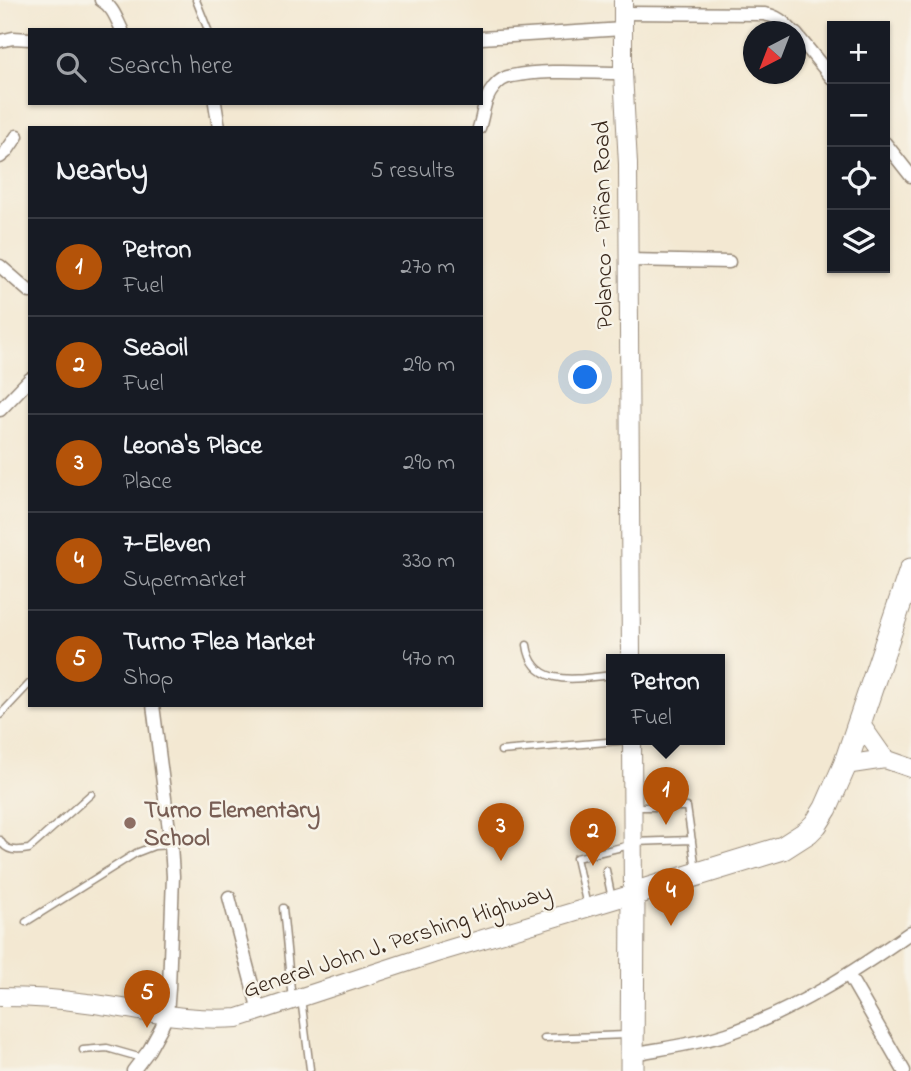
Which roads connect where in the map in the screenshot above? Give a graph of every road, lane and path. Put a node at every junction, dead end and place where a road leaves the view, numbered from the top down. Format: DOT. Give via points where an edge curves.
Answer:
graph roads {
  1 [pos="101,0"];
  2 [pos="196,0"];
  3 [pos="623,14"];
  4 [pos="782,21"];
  5 [pos="121,28"];
  6 [pos="207,28"];
  7 [pos="483,37"];
  8 [pos="28,40"];
  9 [pos="0,41"];
  10 [pos="806,47"];
  11 [pos="827,72"];
  12 [pos="623,73"];
  13 [pos="215,105"];
  14 [pos="219,126"];
  15 [pos="480,126"];
  16 [pos="17,136"];
  17 [pos="888,147"];
  18 [pos="0,157"];
  19 [pos="911,176"];
  20 [pos="628,260"];
  21 [pos="729,262"];
  22 [pos="0,266"];
  23 [pos="28,290"];
  24 [pos="28,381"];
  25 [pos="0,410"];
  26 [pos="911,570"];
  27 [pos="527,645"];
  28 [pos="631,654"];
  29 [pos="606,676"];
  30 [pos="28,685"];
  31 [pos="153,707"];
  32 [pos="0,715"];
  33 [pos="859,722"];
  34 [pos="606,742"];
  35 [pos="632,745"];
  36 [pos="501,751"];
  37 [pos="885,759"];
  38 [pos="845,765"];
  39 [pos="911,768"];
  40 [pos="91,794"];
  41 [pos="633,807"];
  42 [pos="0,839"];
  43 [pos="692,840"];
  44 [pos="633,843"];
  45 [pos="171,845"];
  46 [pos="606,870"];
  47 [pos="697,875"];
  48 [pos="229,897"];
  49 [pos="623,897"];
  50 [pos="283,908"];
  51 [pos="588,908"];
  52 [pos="26,922"];
  53 [pos="911,932"];
  54 [pos="848,974"];
  55 [pos="0,997"];
  56 [pos="296,999"];
  57 [pos="259,1011"];
  58 [pos="167,1015"];
  59 [pos="544,1038"];
  60 [pos="83,1050"];
  61 [pos="632,1053"];
  62 [pos="142,1058"];
  63 [pos="310,1069"];
  64 [pos="133,1071"];
  65 [pos="904,1071"];
  1 -- 5 [label="street"];
  2 -- 6 [label="lane"];
  3 -- 4 [label="street" via="764,14"];
  3 -- 7 [label="street"];
  3 -- 12 [label="main road, Polanco - Piñan Road"];
  8 -- 9 [label="street"];
  10 -- 11 [label="street"];
  12 -- 15 [label="street" via="509,76 491,90"];
  12 -- 20 [label="main road, Polanco - Piñan Road"];
  13 -- 14 [label="street"];
  16 -- 18 [label="street"];
  17 -- 19 [label="street"];
  20 -- 21 [label="street"];
  20 -- 28 [label="main road, Polanco - Piñan Road"];
  22 -- 23 [label="street"];
  24 -- 25 [label="street"];
  26 -- 33 [label="highway, General John J. Pershing Highway"];
  27 -- 29 [label="lane" via="532,664 553,678"];
  30 -- 32 [label="lane"];
  31 -- 45 [label="street"];
  33 -- 37 [label="main road"];
  33 -- 38 [label="highway, General John J. Pershing Highway"];
  34 -- 36 [label="lane"];
  35 -- 41 [label="main road"];
  37 -- 38 [label="main road"];
  37 -- 39 [label="main road"];
  38 -- 47 [label="highway, General John J. Pershing Highway" via="816,824 797,840"];
  40 -- 42 [label="lane" via="29,849 10,850"];
  41 -- 43 [label="lane" via="687,807"];
  41 -- 44 [label="main road"];
  43 -- 44 [label="lane"];
  43 -- 47 [label="lane"];
  44 -- 49 [label="main road"];
  44 -- 51 [label="lane" via="576,858"];
  45 -- 52 [label="lane" via="136,853"];
  45 -- 58 [label="street"];
  46 -- 49 [label="lane"];
  47 -- 49 [label="highway, General John J. Pershing Highway"];
  48 -- 57 [label="street"];
  49 -- 51 [label="main road, General John J. Pershing Highway"];
  49 -- 61 [label="highway"];
  50 -- 56 [label="lane"];
  51 -- 56 [label="main road, General John J. Pershing Highway"];
  53 -- 54 [label="street"];
  54 -- 61 [label="street" via="727,1034"];
  54 -- 65 [label="street"];
  55 -- 58 [label="main road, General John J. Pershing Highway" via="85,1002"];
  56 -- 57 [label="main road, General John J. Pershing Highway"];
  56 -- 63 [label="lane"];
  57 -- 58 [label="main road, General John J. Pershing Highway" via="215,1020"];
  58 -- 62 [label="street"];
  59 -- 61 [label="lane"];
  60 -- 62 [label="lane" via="107,1048"];
  62 -- 64 [label="street"];
}
